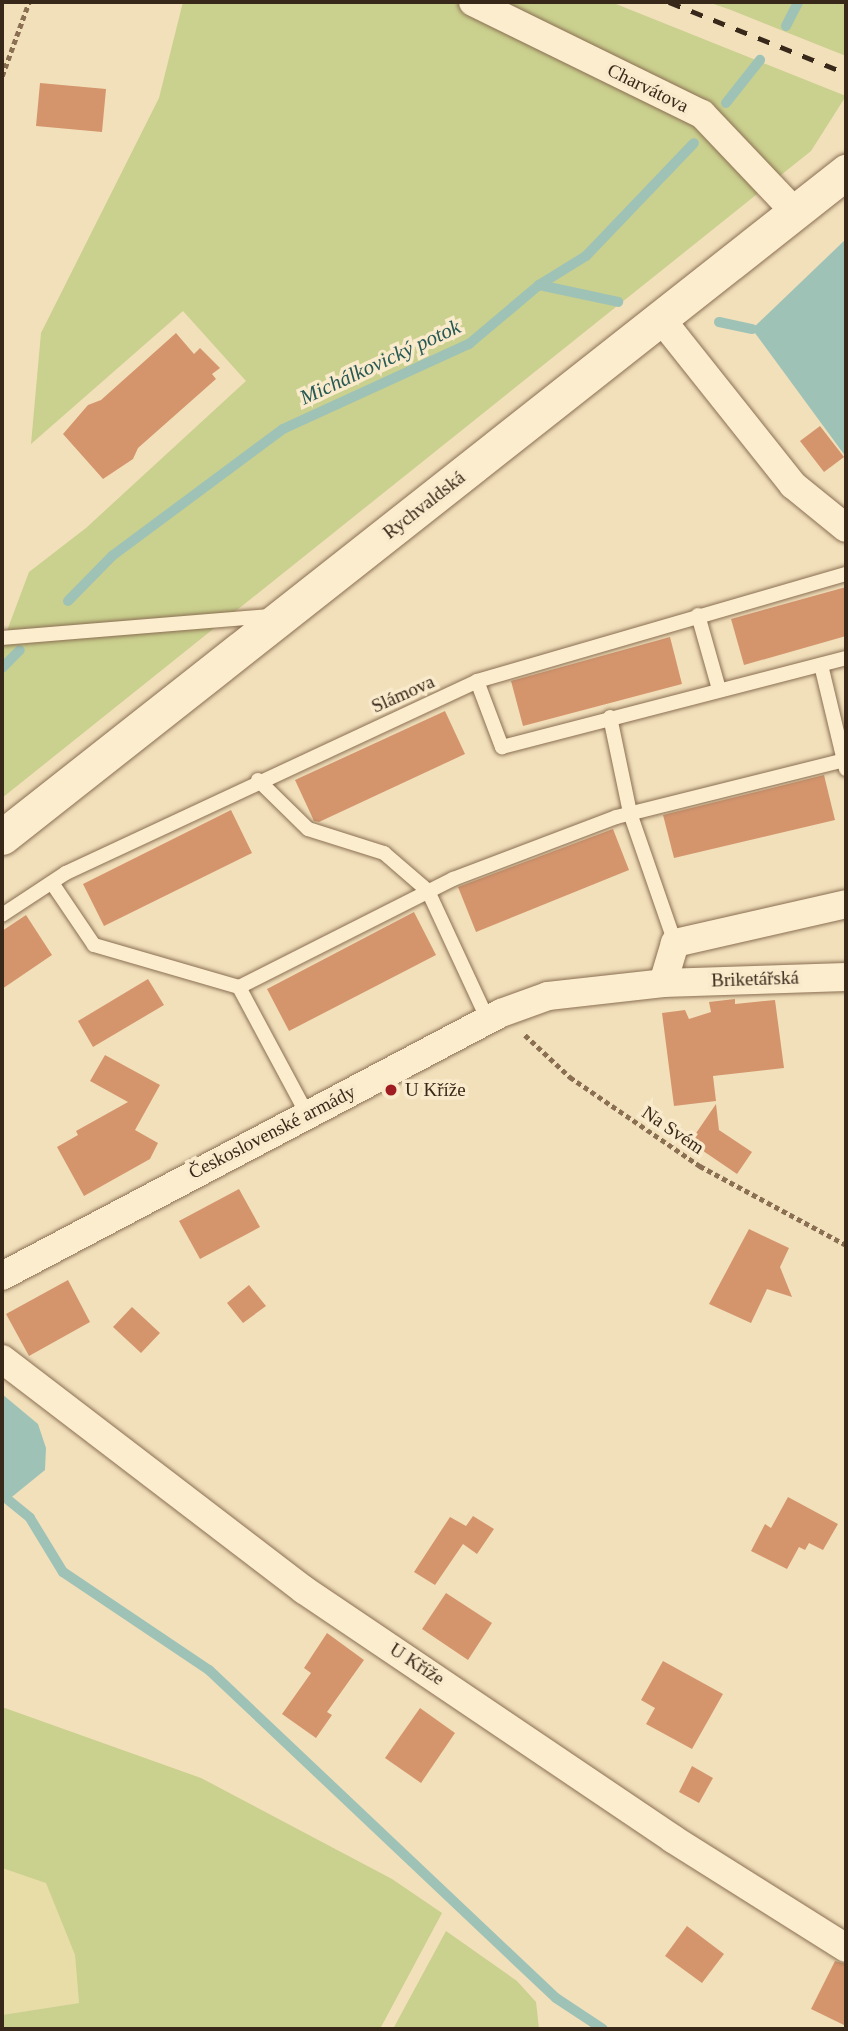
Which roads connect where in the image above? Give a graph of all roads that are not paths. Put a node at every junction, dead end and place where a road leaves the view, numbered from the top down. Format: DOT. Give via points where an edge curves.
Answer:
graph roads {
  1 [pos="473,2"];
  2 [pos="846,172"];
  3 [pos="795,212"];
  4 [pos="661,319"];
  5 [pos="846,528"];
  6 [pos="846,575"];
  7 [pos="698,615"];
  8 [pos="283,616"];
  9 [pos="2,638"];
  10 [pos="846,659"];
  11 [pos="821,665"];
  12 [pos="477,681"];
  13 [pos="719,689"];
  14 [pos="610,717"];
  15 [pos="845,764"];
  16 [pos="258,780"];
  17 [pos="630,813"];
  18 [pos="2,837"];
  19 [pos="52,883"];
  20 [pos="428,891"];
  21 [pos="846,904"];
  22 [pos="2,915"];
  23 [pos="675,943"];
  24 [pos="846,977"];
  25 [pos="663,983"];
  26 [pos="239,986"];
  27 [pos="495,1017"];
  28 [pos="307,1114"];
  29 [pos="2,1276"];
  30 [pos="2,1359"];
  31 [pos="846,1948"];
  1 -- 3 [label="street, Charvátova" via="702,114"];
  2 -- 3 [label="street, Rychvaldská"];
  3 -- 4 [label="street, Rychvaldská"];
  4 -- 5 [label="street" via="793,485"];
  4 -- 8 [label="street, Rychvaldská"];
  6 -- 7 [label="lane, Slámova"];
  7 -- 12 [label="lane, Slámova"];
  7 -- 13 [label="lane"];
  8 -- 9 [label="lane"];
  8 -- 18 [label="street, Rychvaldská"];
  10 -- 11 [label="lane"];
  11 -- 13 [label="lane"];
  11 -- 15 [label="lane"];
  12 -- 14 [label="lane" via="502,747"];
  12 -- 16 [label="lane, Slámova"];
  13 -- 14 [label="lane"];
  14 -- 17 [label="lane"];
  15 -- 17 [label="lane"];
  16 -- 19 [label="lane, Slámova"];
  16 -- 20 [label="lane" via="308,829 384,853"];
  17 -- 20 [label="lane"];
  17 -- 23 [label="lane"];
  19 -- 22 [label="lane, Slámova"];
  19 -- 26 [label="lane" via="94,945"];
  20 -- 26 [label="lane"];
  20 -- 27 [label="lane"];
  21 -- 23 [label="street"];
  23 -- 25 [label="street"];
  24 -- 25 [label="street, Briketářská"];
  25 -- 27 [label="street, Československé armády" via="548,996"];
  26 -- 28 [label="lane"];
  27 -- 28 [label="street, Československé armády"];
  28 -- 29 [label="street, Československé armády"];
  30 -- 31 [label="street, U Kříže" via="304,1590 673,1839"];
}
